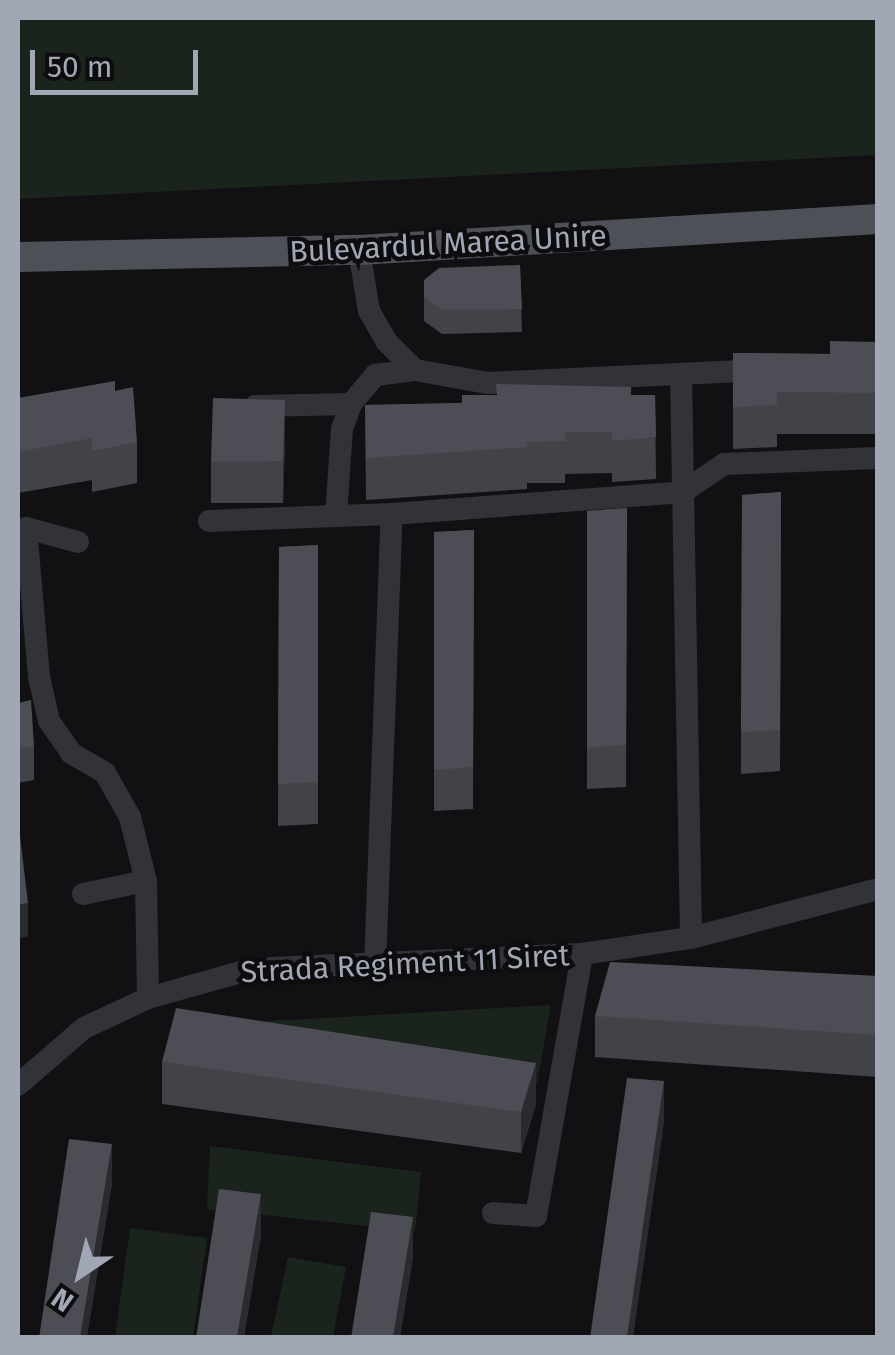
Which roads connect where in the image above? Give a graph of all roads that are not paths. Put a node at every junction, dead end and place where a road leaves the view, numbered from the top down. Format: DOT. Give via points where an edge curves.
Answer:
graph roads {
  1 [pos="878,219"];
  2 [pos="359,250"];
  3 [pos="18,257"];
  4 [pos="415,370"];
  5 [pos="779,370"];
  6 [pos="681,374"];
  7 [pos="351,404"];
  8 [pos="246,406"];
  9 [pos="878,458"];
  10 [pos="683,492"];
  11 [pos="392,514"];
  12 [pos="336,516"];
  13 [pos="209,522"];
  14 [pos="78,542"];
  15 [pos="46,708"];
  16 [pos="18,712"];
  17 [pos="146,881"];
  18 [pos="878,889"];
  19 [pos="82,894"];
  20 [pos="691,938"];
  21 [pos="582,954"];
  22 [pos="375,967"];
  23 [pos="148,998"];
  24 [pos="18,1085"];
  25 [pos="492,1212"];
  1 -- 2 [label="main road, Bulevardul Marea Unire"];
  2 -- 3 [label="main road, Bulevardul Marea Unire"];
  2 -- 4 [label="street" via="369,311 386,341"];
  4 -- 6 [label="street" via="487,383"];
  4 -- 7 [label="street" via="375,375"];
  5 -- 6 [label="street"];
  6 -- 10 [label="street"];
  7 -- 8 [label="street"];
  7 -- 12 [label="street" via="342,429"];
  9 -- 10 [label="street" via="724,464"];
  10 -- 11 [label="street"];
  10 -- 20 [label="street"];
  11 -- 12 [label="street"];
  11 -- 22 [label="street"];
  12 -- 13 [label="street"];
  14 -- 15 [label="street" via="26,528"];
  15 -- 16 [label="street"];
  15 -- 17 [label="street" via="72,753 105,774 122,802"];
  17 -- 19 [label="street"];
  17 -- 23 [label="street"];
  18 -- 20 [label="street, Strada Regiment 11 Siret"];
  20 -- 21 [label="street, Strada Regiment 11 Siret"];
  21 -- 22 [label="street, Strada Regiment 11 Siret"];
  21 -- 25 [label="street" via="536,1216"];
  22 -- 23 [label="street, Strada Regiment 11 Siret" via="251,969"];
  23 -- 24 [label="street, Strada Regiment 11 Siret" via="84,1028"];
}
